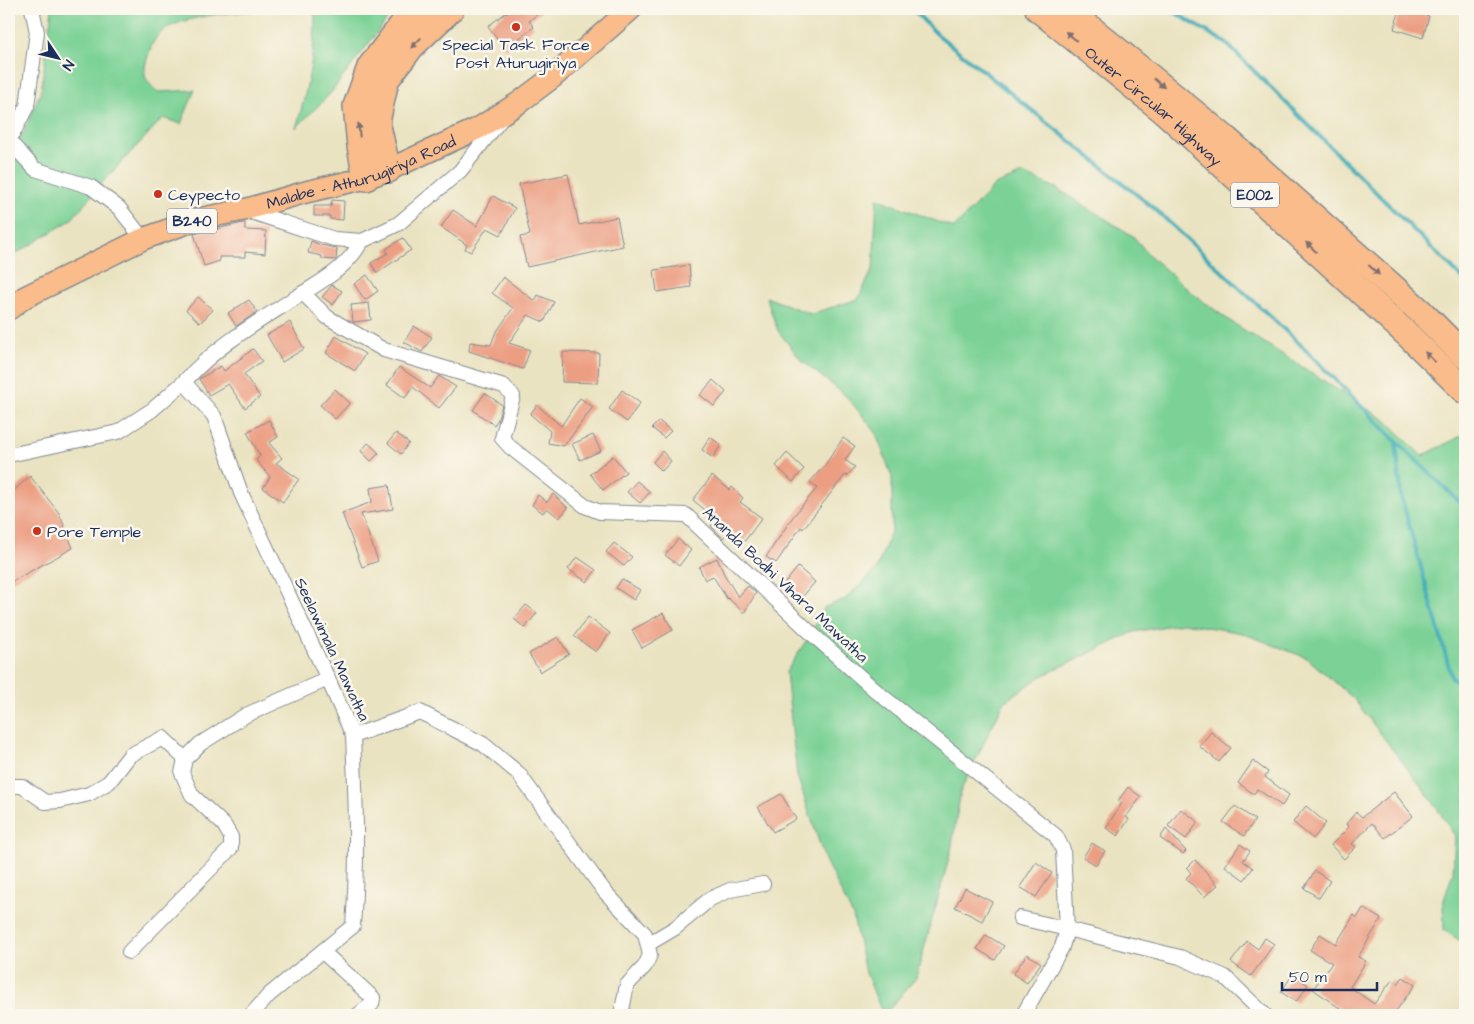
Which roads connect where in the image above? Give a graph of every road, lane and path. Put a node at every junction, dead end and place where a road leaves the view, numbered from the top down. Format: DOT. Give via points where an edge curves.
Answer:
graph roads {
  1 [pos="32,9"];
  2 [pos="416,9"];
  3 [pos="451,9"];
  4 [pos="631,9"];
  5 [pos="1038,9"];
  6 [pos="1067,9"];
  7 [pos="1080,9"];
  8 [pos="1138,66"];
  9 [pos="509,110"];
  10 [pos="9,141"];
  11 [pos="377,174"];
  12 [pos="244,210"];
  13 [pos="142,239"];
  14 [pos="362,241"];
  15 [pos="302,293"];
  16 [pos="9,309"];
  17 [pos="1465,356"];
  18 [pos="184,382"];
  19 [pos="1465,391"];
  20 [pos="9,455"];
  21 [pos="328,679"];
  22 [pos="353,736"];
  23 [pos="185,759"];
  24 [pos="9,786"];
  25 [pos="763,884"];
  26 [pos="1020,918"];
  27 [pos="1067,929"];
  28 [pos="649,949"];
  29 [pos="129,952"];
  30 [pos="323,952"];
  31 [pos="251,1015"];
  32 [pos="358,1015"];
  33 [pos="621,1015"];
  34 [pos="1023,1015"];
  35 [pos="1265,1015"];
  1 -- 10 [label="street" via="37,32 27,106"];
  11 -- 2 [label="highway, one-way" via="360,146 356,106 370,67"];
  3 -- 11 [label="highway, one-way" via="412,46 386,80 377,122"];
  4 -- 9 [label="main road, Malabe - Athurugiriya Road / B240" via="553,77"];
  19 -- 5 [label="highway, Outer Circular Highway / E002, one-way" via="1166,113"];
  6 -- 8 [label="highway, Outer Circular Highway / E002"];
  7 -- 8 [label="highway"];
  8 -- 17 [label="highway, Outer Circular Highway / E002, one-way" via="1225,138 1421,312"];
  9 -- 11 [label="main road, Malabe - Athurugiriya Road / B240" via="479,128"];
  9 -- 14 [label="street" via="460,170 398,224"];
  10 -- 13 [label="street" via="35,169 90,187 119,208"];
  11 -- 12 [label="main road, Malabe - Athurugiriya Road / B240"];
  12 -- 13 [label="main road, Malabe - Athurugiriya Road / B240" via="198,219"];
  12 -- 14 [label="street" via="334,239"];
  13 -- 16 [label="main road, Malabe - Athurugiriya Road / B240"];
  14 -- 15 [label="street" via="353,255 326,280"];
  15 -- 18 [label="street" via="230,340"];
  15 -- 27 [label="street, Ananda Bodhi Vihara Mawatha" via="327,317 384,350 504,386 513,396 502,438 585,506 600,512 686,514 876,691 1056,836 1063,850"];
  18 -- 20 [label="street" via="152,410 118,432"];
  18 -- 21 [label="street, Seelawimala Mawatha" via="214,416 241,493"];
  21 -- 22 [label="street, Seelawimala Mawatha"];
  21 -- 23 [label="street" via="246,716 200,744"];
  22 -- 28 [label="street, Seelawimala Mawatha" via="420,712 483,744 518,773 605,892 644,934"];
  22 -- 30 [label="street" via="357,882 353,926"];
  23 -- 24 [label="street" via="163,738 130,754 109,782 89,794 45,802 22,786"];
  23 -- 29 [label="street" via="182,773 192,795 224,825 231,837 231,848"];
  25 -- 28 [label="street" via="730,890 710,898"];
  26 -- 27 [label="street"];
  27 -- 34 [label="street" via="1062,947"];
  27 -- 35 [label="street" via="1180,957 1225,977"];
  28 -- 33 [label="street" via="646,966 627,985"];
  30 -- 31 [label="street" via="269,995"];
  30 -- 32 [label="street" via="373,998 372,1004"];
}
